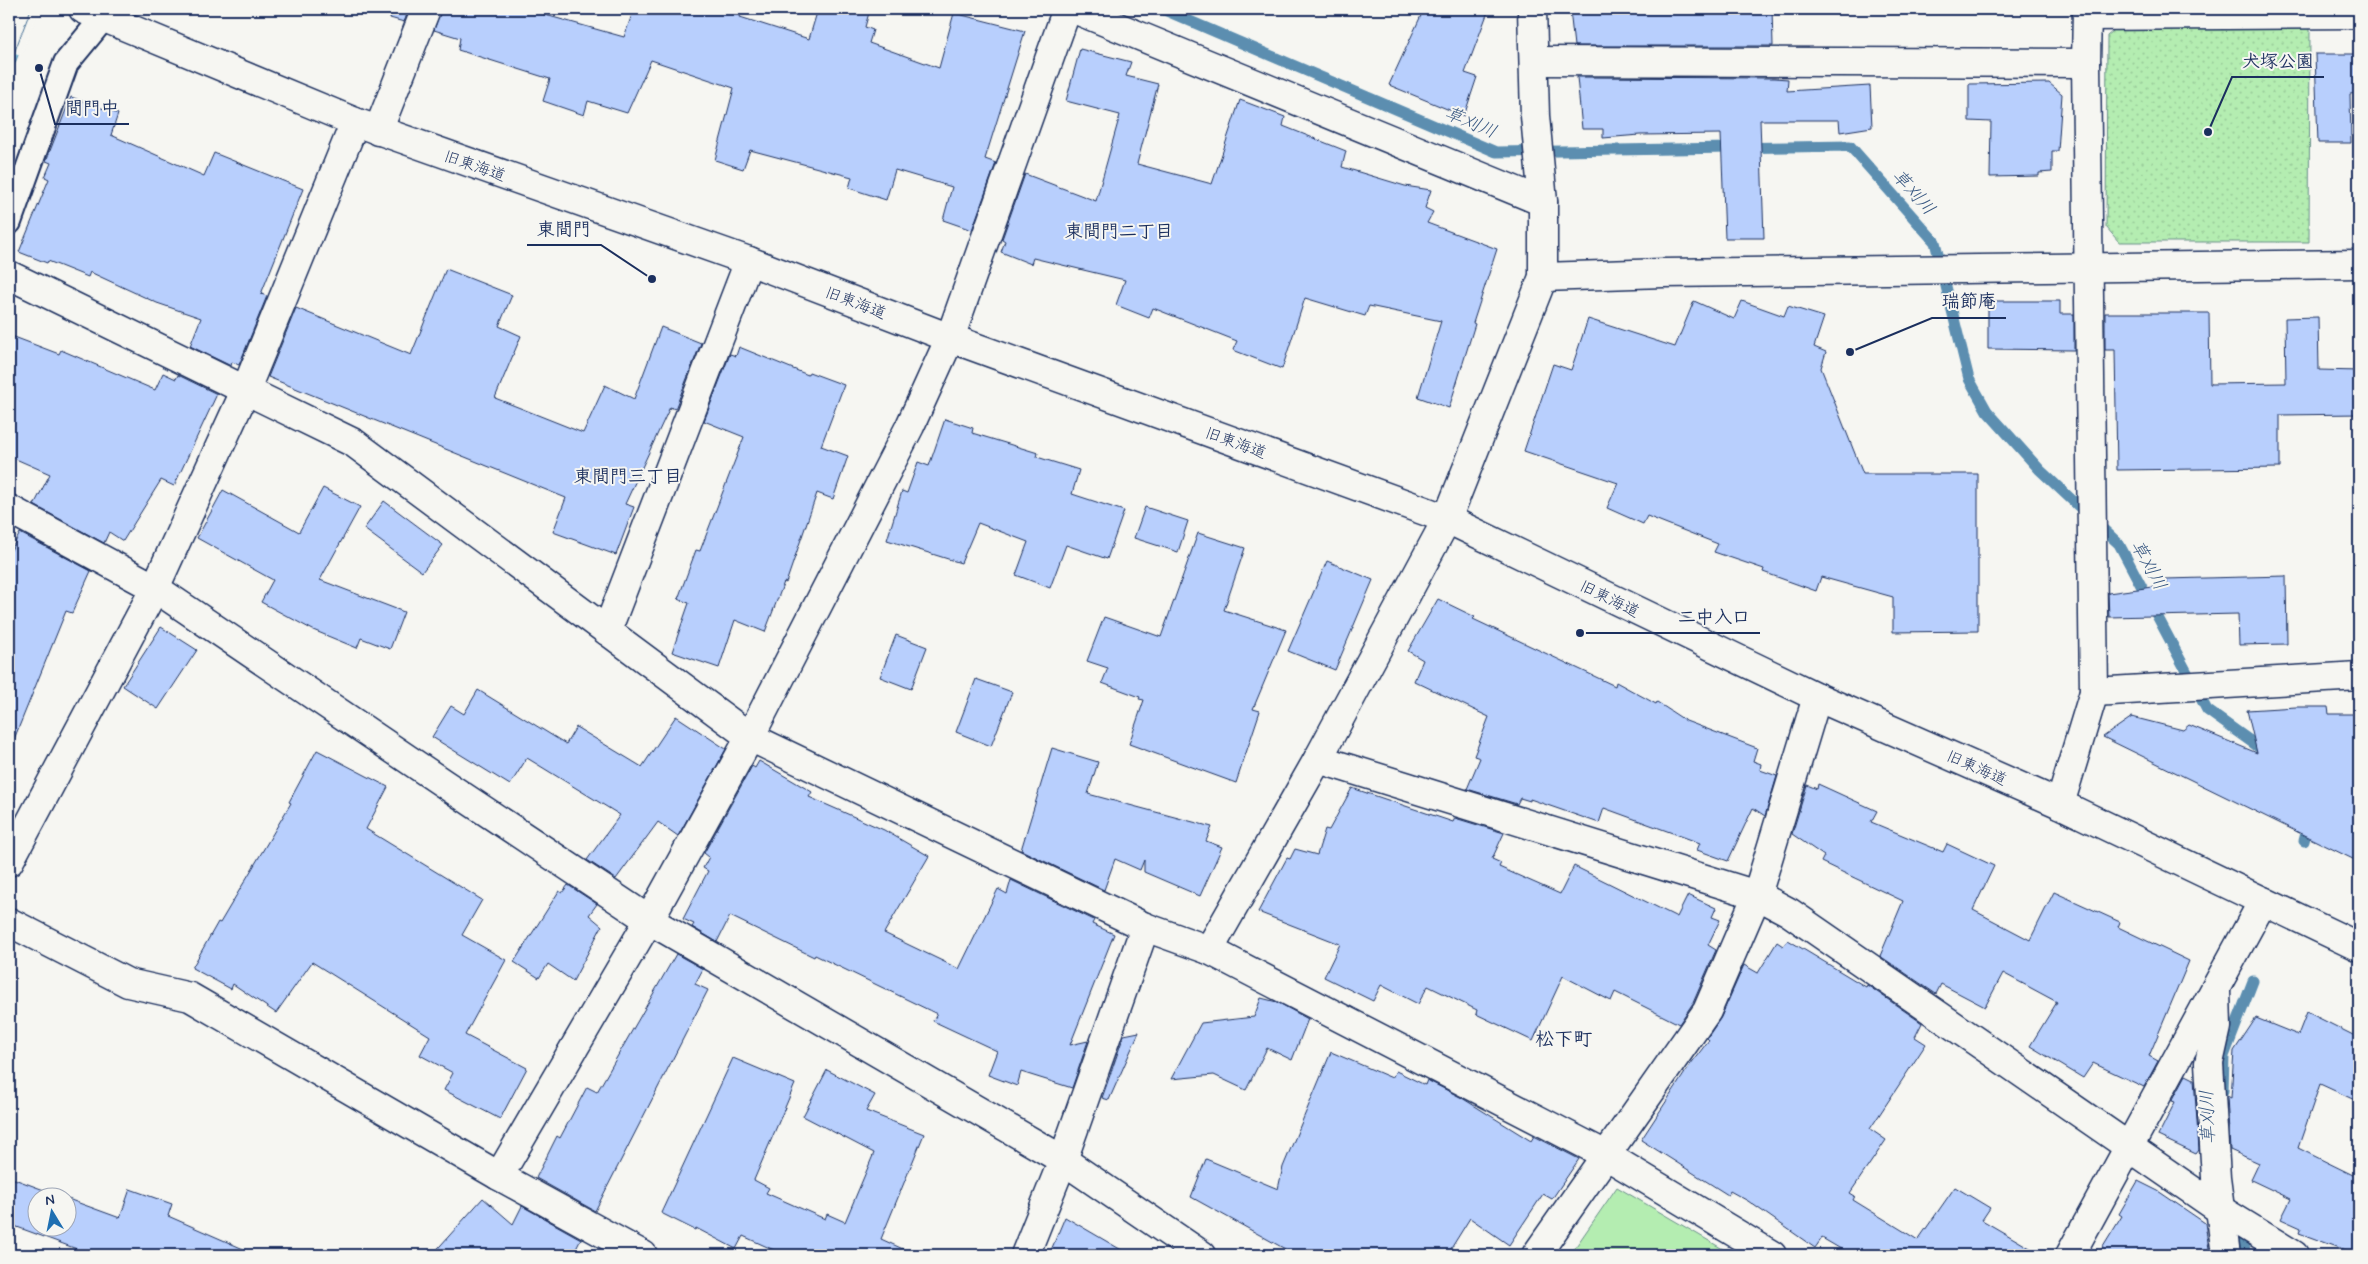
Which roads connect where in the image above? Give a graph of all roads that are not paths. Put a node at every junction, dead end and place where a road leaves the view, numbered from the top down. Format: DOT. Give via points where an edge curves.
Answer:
graph roads {
  1 [pos="426,9"];
  2 [pos="1067,9"];
  3 [pos="1074,9"];
  4 [pos="1532,9"];
  5 [pos="98,12"];
  6 [pos="2087,12"];
  7 [pos="2359,14"];
  8 [pos="1534,61"];
  9 [pos="2086,63"];
  10 [pos="367,126"];
  11 [pos="1543,202"];
  12 [pos="9,222"];
  13 [pos="748,261"];
  14 [pos="2359,264"];
  15 [pos="2089,268"];
  16 [pos="9,276"];
  17 [pos="1543,277"];
  18 [pos="950,338"];
  19 [pos="246,389"];
  20 [pos="9,509"];
  21 [pos="1446,519"];
  22 [pos="156,588"];
  23 [pos="607,631"];
  24 [pos="2359,676"];
  25 [pos="2094,692"];
  26 [pos="1817,697"];
  27 [pos="750,737"];
  28 [pos="1318,759"];
  29 [pos="2060,804"];
  30 [pos="9,862"];
  31 [pos="1757,895"];
  32 [pos="2263,901"];
  33 [pos="649,920"];
  34 [pos="9,922"];
  35 [pos="1145,927"];
  36 [pos="2359,947"];
  37 [pos="1209,950"];
  38 [pos="2216,990"];
  39 [pos="2129,1147"];
  40 [pos="1604,1154"];
  41 [pos="1063,1160"];
  42 [pos="499,1176"];
  43 [pos="2219,1209"];
  44 [pos="643,1255"];
  45 [pos="1025,1255"];
  46 [pos="1202,1255"];
  47 [pos="1536,1255"];
  48 [pos="1772,1255"];
  49 [pos="2070,1255"];
  50 [pos="2226,1255"];
  51 [pos="2294,1255"];
  1 -- 10 [label="street"];
  2 -- 18 [label="street"];
  3 -- 11 [label="street"];
  4 -- 8 [label="street"];
  5 -- 10 [label="street, 旧東海道"];
  5 -- 12 [label="lane" via="66,62"];
  6 -- 7 [label="street"];
  6 -- 9 [label="street"];
  8 -- 9 [label="street"];
  8 -- 11 [label="street" via="1535,116"];
  9 -- 15 [label="street"];
  10 -- 13 [label="street, 旧東海道"];
  10 -- 19 [label="street"];
  11 -- 17 [label="street"];
  13 -- 18 [label="street, 旧東海道"];
  13 -- 23 [label="street"];
  14 -- 15 [label="street"];
  15 -- 17 [label="street"];
  15 -- 25 [label="street"];
  16 -- 19 [label="street"];
  17 -- 21 [label="street"];
  18 -- 21 [label="street, 旧東海道"];
  18 -- 27 [label="street" via="910,426"];
  19 -- 22 [label="street"];
  19 -- 23 [label="street" via="354,443"];
  20 -- 22 [label="street"];
  21 -- 26 [label="street, 旧東海道"];
  21 -- 28 [label="street"];
  22 -- 30 [label="street"];
  22 -- 33 [label="street"];
  23 -- 27 [label="street"];
  24 -- 25 [label="street"];
  25 -- 29 [label="street"];
  26 -- 29 [label="street, 旧東海道"];
  26 -- 31 [label="street"];
  27 -- 33 [label="street"];
  27 -- 35 [label="street"];
  28 -- 31 [label="street"];
  28 -- 37 [label="street"];
  29 -- 32 [label="street, 旧東海道"];
  31 -- 39 [label="street" via="1789,912"];
  31 -- 40 [label="street" via="1707,1011"];
  32 -- 36 [label="street, 旧東海道"];
  32 -- 38 [label="street"];
  33 -- 41 [label="street"];
  33 -- 42 [label="street"];
  34 -- 42 [label="street" via="128,983 190,997"];
  35 -- 37 [label="street"];
  35 -- 41 [label="street"];
  37 -- 40 [label="street"];
  38 -- 39 [label="street"];
  38 -- 43 [label="street" via="2216,1027 2209,1064"];
  39 -- 43 [label="street"];
  39 -- 49 [label="street"];
  40 -- 47 [label="street"];
  40 -- 48 [label="street"];
  41 -- 45 [label="street"];
  41 -- 46 [label="street"];
  42 -- 44 [label="street"];
  43 -- 50 [label="street"];
  43 -- 51 [label="street"];
}
